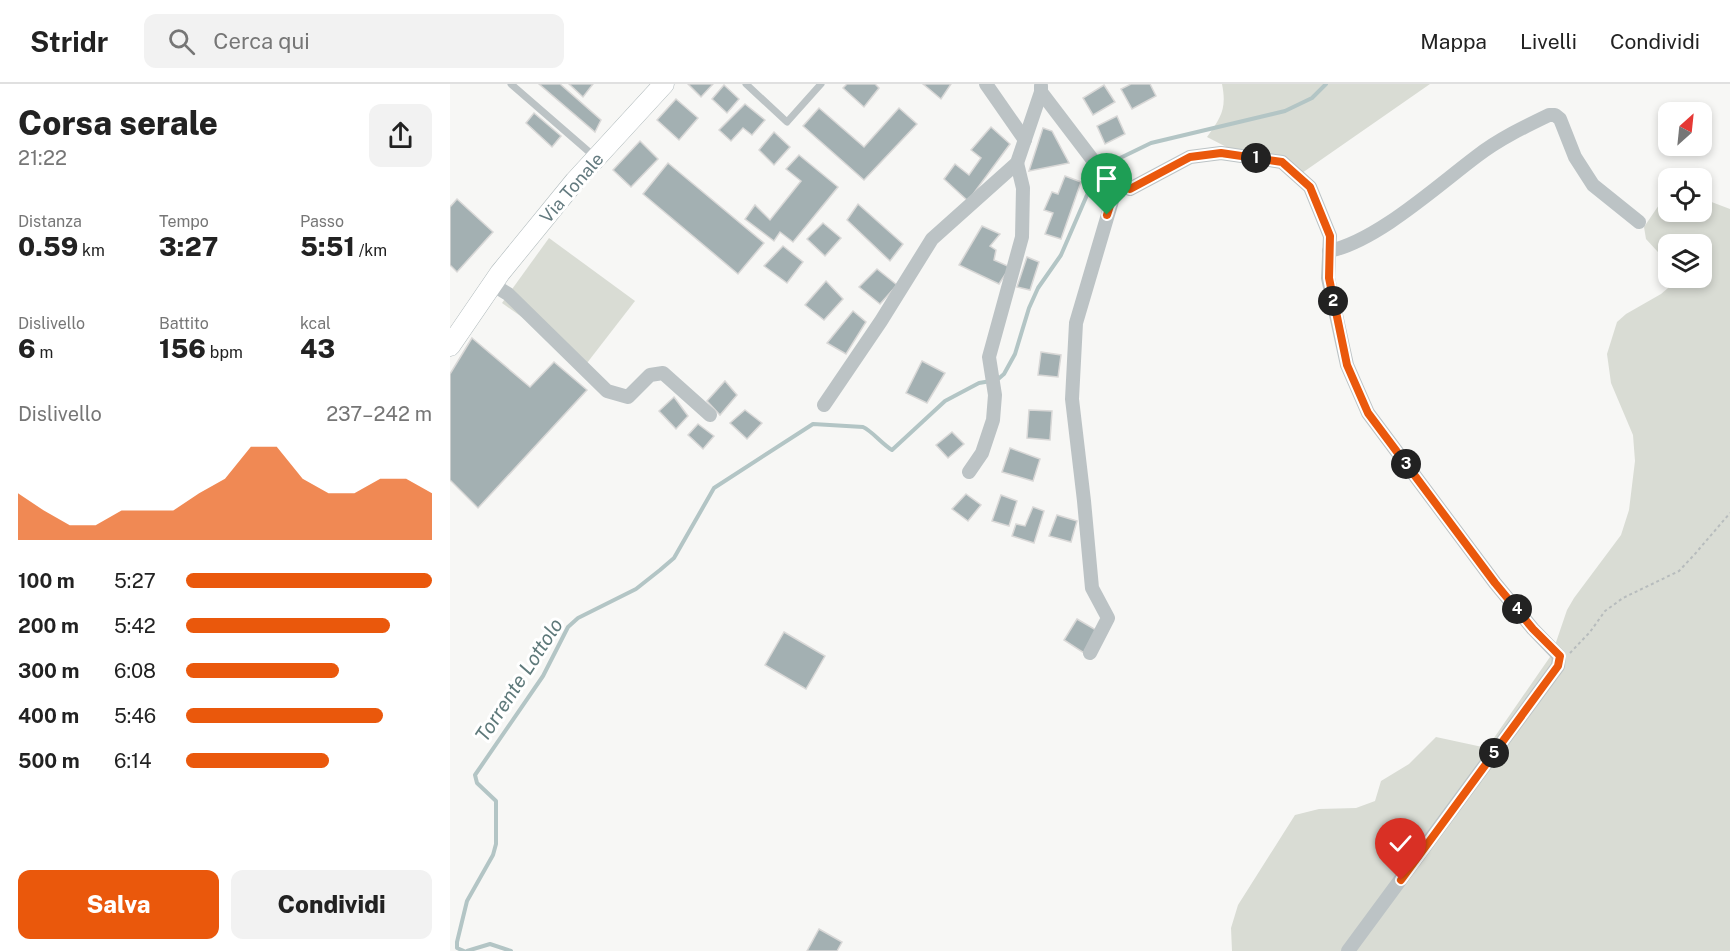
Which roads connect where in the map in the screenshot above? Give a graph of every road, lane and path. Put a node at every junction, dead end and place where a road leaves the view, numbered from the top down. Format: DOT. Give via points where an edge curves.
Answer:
graph roads {
  1 [pos="511,84"];
  2 [pos="664,84"];
  3 [pos="746,84"];
  4 [pos="821,84"];
  5 [pos="986,84"];
  6 [pos="1041,88"];
  7 [pos="1025,140"];
  8 [pos="597,158"];
  9 [pos="1017,163"];
  10 [pos="1113,182"];
  11 [pos="1638,222"];
  12 [pos="1329,251"];
  13 [pos="488,289"];
  14 [pos="450,346"];
  15 [pos="824,405"];
  16 [pos="710,416"];
  17 [pos="969,472"];
  18 [pos="1730,513"];
  19 [pos="1089,653"];
  20 [pos="1558,666"];
  21 [pos="1348,951"];
  1 -- 8 [label="lane"];
  2 -- 8 [label="street, Via Tonale"];
  3 -- 4 [label="lane" via="788,122"];
  5 -- 7 [label="street"];
  6 -- 7 [label="street"];
  6 -- 10 [label="street"];
  7 -- 9 [label="street"];
  8 -- 13 [label="street, Via Tonale"];
  9 -- 15 [label="street" via="932,239"];
  9 -- 17 [label="street" via="1023,188 1022,237 988,357 995,395 993,420 982,453"];
  10 -- 12 [label="street" via="1130,189 1190,157 1221,153 1282,162 1310,187 1330,236"];
  10 -- 19 [label="street" via="1076,323 1072,399 1092,588 1108,618"];
  11 -- 12 [label="street" via="1593,185 1555,114 1478,155 1373,232 1347,247"];
  12 -- 20 [label="street" via="1329,278 1347,365 1368,413 1495,583 1560,656"];
  13 -- 14 [label="street, Via Tonale"];
  13 -- 16 [label="street" via="508,294 607,391 628,397 650,375 663,373"];
  18 -- 20 [label="path" via="1678,571 1605,611"];
  20 -- 21 [label="street"];
}
